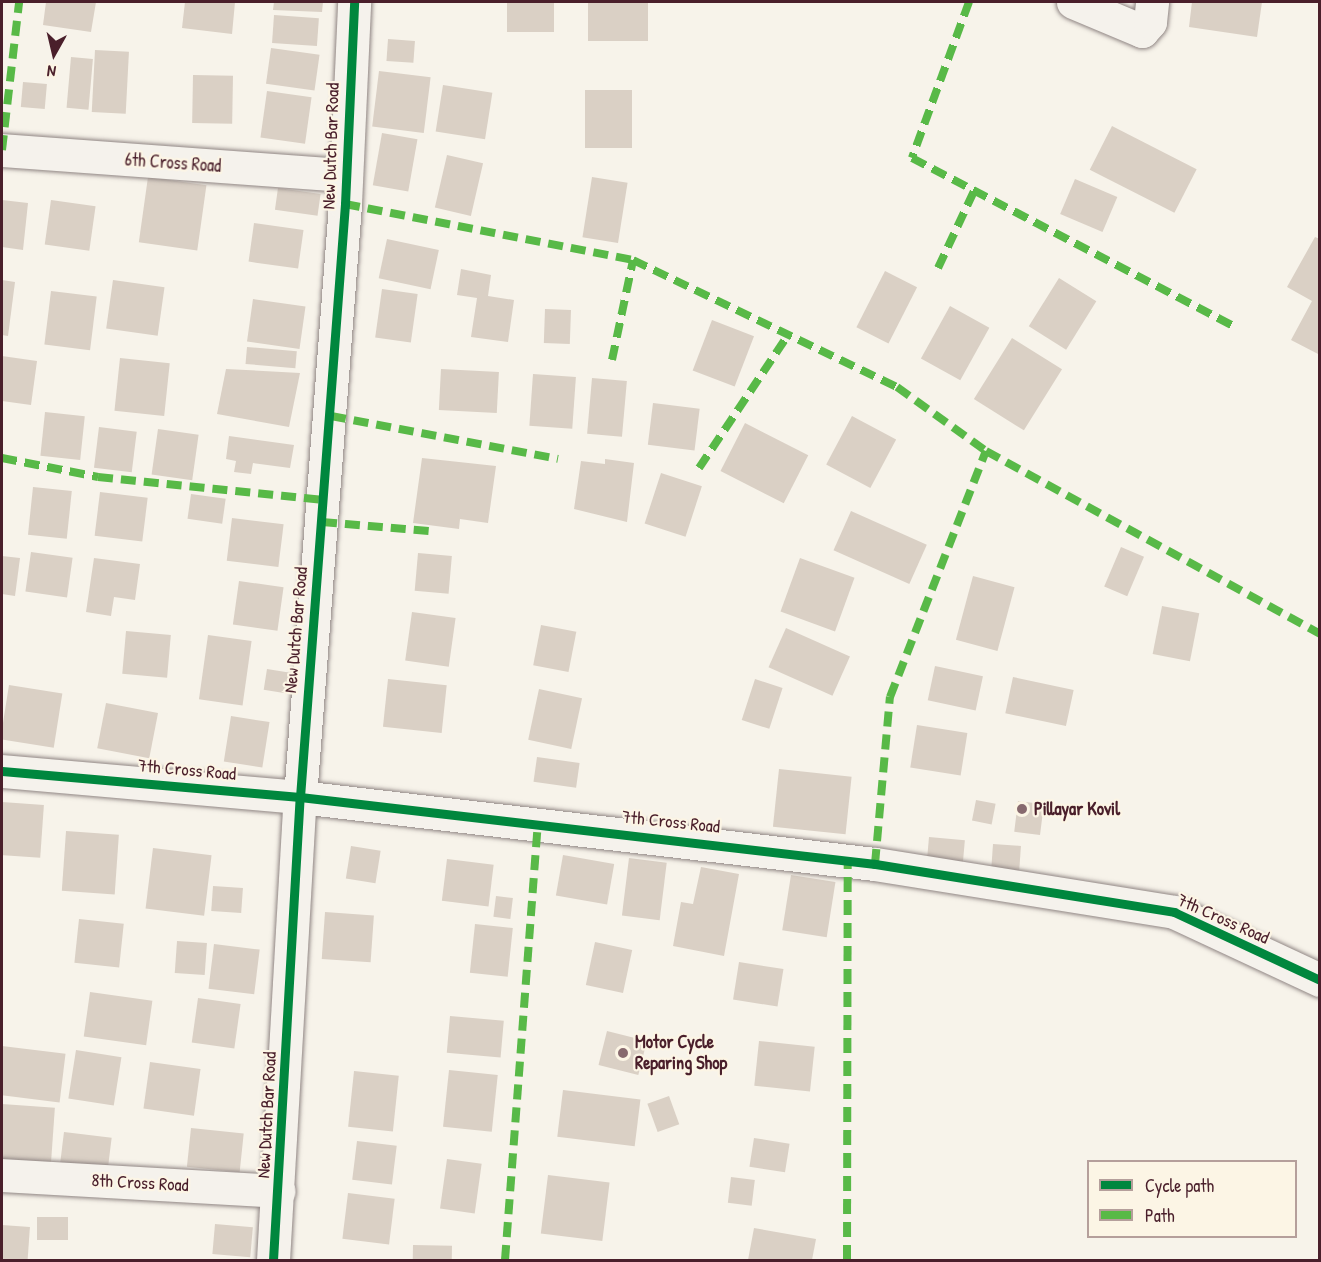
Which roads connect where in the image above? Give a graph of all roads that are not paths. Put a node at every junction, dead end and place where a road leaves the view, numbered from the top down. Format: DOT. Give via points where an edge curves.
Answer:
graph roads {
  1 [pos="354,2"];
  2 [pos="1073,2"];
  3 [pos="1152,2"];
  4 [pos="2,150"];
  5 [pos="345,175"];
  6 [pos="2,771"];
  7 [pos="300,797"];
  8 [pos="1320,980"];
  9 [pos="2,1175"];
  10 [pos="279,1191"];
  11 [pos="273,1260"];
  1 -- 5 [label="street, New Dutch Bar Road"];
  2 -- 3 [label="street" via="1142,31 1150,22"];
  4 -- 5 [label="street, 6th Cross Road"];
  5 -- 7 [label="street, New Dutch Bar Road"];
  6 -- 7 [label="street, 7th Cross Road"];
  7 -- 8 [label="street, 7th Cross Road" via="875,864 1174,912"];
  7 -- 10 [label="street, New Dutch Bar Road"];
  9 -- 10 [label="street, 8th Cross Road"];
  10 -- 11 [label="street, New Dutch Bar Road"];
}
